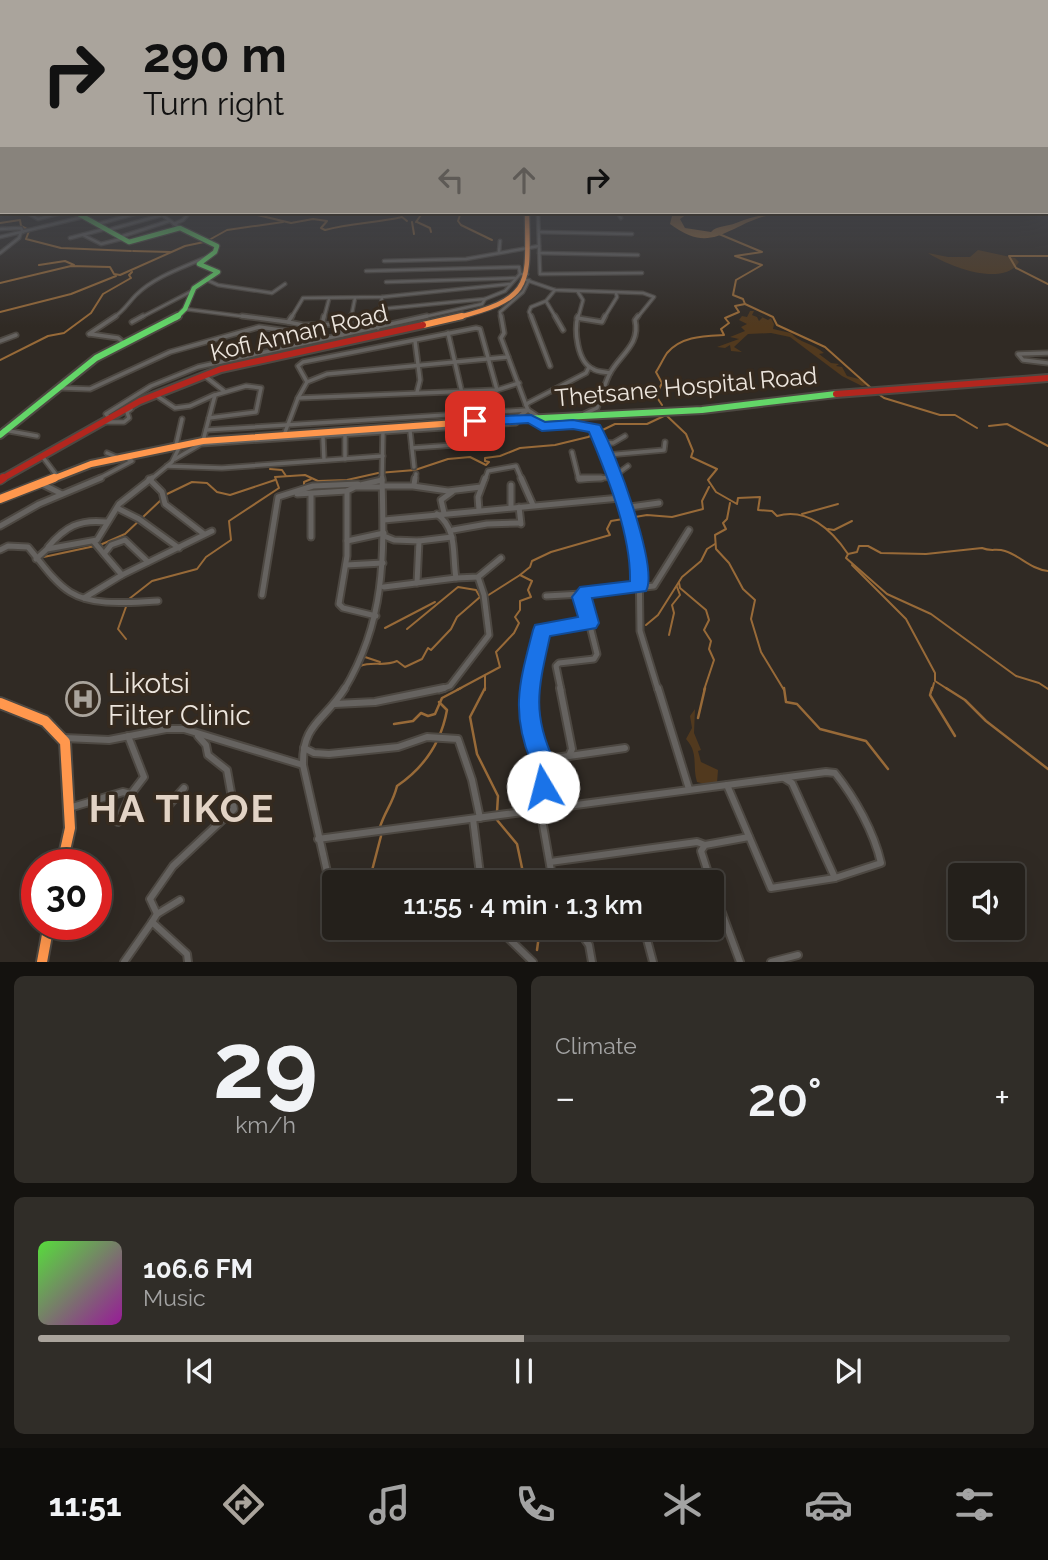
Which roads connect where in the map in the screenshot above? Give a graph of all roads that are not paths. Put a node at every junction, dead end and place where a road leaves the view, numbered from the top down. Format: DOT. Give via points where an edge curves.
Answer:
graph roads {
  1 [pos="20,237"];
  2 [pos="75,237"];
  3 [pos="87,237"];
  4 [pos="123,237"];
  5 [pos="149,237"];
  6 [pos="200,237"];
  7 [pos="527,237"];
  8 [pos="539,237"];
  9 [pos="70,238"];
  10 [pos="120,238"];
  11 [pos="500,241"];
  12 [pos="527,246"];
  13 [pos="539,246"];
  14 [pos="499,251"];
  15 [pos="0,253"];
  16 [pos="539,253"];
  17 [pos="211,255"];
  18 [pos="638,256"];
  19 [pos="384,261"];
  20 [pos="366,271"];
  21 [pos="642,272"];
  22 [pos="525,277"];
  23 [pos="515,278"];
  24 [pos="207,280"];
  25 [pos="386,282"];
  26 [pos="285,284"];
  27 [pos="512,284"];
  28 [pos="555,290"];
  29 [pos="192,291"];
  30 [pos="578,292"];
  31 [pos="616,293"];
  32 [pos="382,297"];
  33 [pos="355,298"];
  34 [pos="329,299"];
  35 [pos="485,299"];
  36 [pos="546,301"];
  37 [pos="185,309"];
  38 [pos="381,309"];
  39 [pos="577,318"];
  40 [pos="132,322"];
  41 [pos="288,322"];
  42 [pos="350,324"];
  43 [pos="323,325"];
  44 [pos="378,328"];
  45 [pos="563,330"];
  46 [pos="295,332"];
  47 [pos="448,333"];
  48 [pos="16,335"];
  49 [pos="342,335"];
  50 [pos="0,341"];
  51 [pos="415,341"];
  52 [pos="124,343"];
  53 [pos="1048,353"];
  54 [pos="508,357"];
  55 [pos="489,358"];
  56 [pos="454,362"];
  57 [pos="1048,363"];
  58 [pos="418,365"];
  59 [pos="550,366"];
  60 [pos="589,367"];
  61 [pos="610,373"];
  62 [pos="1048,378"];
  63 [pos="307,382"];
  64 [pos="519,383"];
  65 [pos="62,388"];
  66 [pos="497,390"];
  67 [pos="223,391"];
  68 [pos="417,392"];
  69 [pos="462,393"];
  70 [pos="159,395"];
  71 [pos="215,395"];
  72 [pos="298,398"];
  73 [pos="527,407"];
  74 [pos="537,417"];
  75 [pos="208,418"];
  76 [pos="519,418"];
  77 [pos="182,419"];
  78 [pos="105,420"];
  79 [pos="489,425"];
  80 [pos="285,426"];
  81 [pos="465,426"];
  82 [pos="206,430"];
  83 [pos="383,430"];
  84 [pos="410,431"];
  85 [pos="2,433"];
  86 [pos="284,435"];
  87 [pos="345,435"];
  88 [pos="37,436"];
  89 [pos="625,436"];
  90 [pos="322,437"];
  91 [pos="598,437"];
  92 [pos="203,441"];
  93 [pos="665,442"];
  94 [pos="491,443"];
  95 [pos="178,445"];
  96 [pos="412,447"];
  97 [pos="572,452"];
  98 [pos="107,453"];
  99 [pos="125,455"];
  100 [pos="606,455"];
  101 [pos="42,456"];
  102 [pos="383,456"];
  103 [pos="116,457"];
  104 [pos="345,458"];
  105 [pos="175,459"];
  106 [pos="324,460"];
  107 [pos="167,466"];
  108 [pos="628,466"];
  109 [pos="414,467"];
  110 [pos="416,474"];
  111 [pos="57,476"];
  112 [pos="613,477"];
  113 [pos="149,479"];
  114 [pos="0,481"];
  115 [pos="39,482"];
  116 [pos="382,485"];
  117 [pos="414,485"];
  118 [pos="511,485"];
  119 [pos="357,486"];
  120 [pos="481,487"];
  121 [pos="347,491"];
  122 [pos="452,492"];
  123 [pos="62,494"];
  124 [pos="292,494"];
  125 [pos="311,494"];
  126 [pos="620,498"];
  127 [pos="0,499"];
  128 [pos="659,503"];
  129 [pos="533,505"];
  130 [pos="511,507"];
  131 [pos="520,507"];
  132 [pos="117,508"];
  133 [pos="623,508"];
  134 [pos="479,510"];
  135 [pos="443,513"];
  136 [pos="436,514"];
  137 [pos="384,520"];
  138 [pos="106,522"];
  139 [pos="0,526"];
  140 [pos="453,530"];
  141 [pos="688,530"];
  142 [pos="212,531"];
  143 [pos="204,534"];
  144 [pos="384,534"];
  145 [pos="312,537"];
  146 [pos="452,537"];
  147 [pos="347,541"];
  148 [pos="419,541"];
  149 [pos="94,542"];
  150 [pos="179,548"];
  151 [pos="47,549"];
  152 [pos="0,550"];
  153 [pos="104,554"];
  154 [pos="501,558"];
  155 [pos="36,559"];
  156 [pos="148,563"];
  157 [pos="383,563"];
  158 [pos="346,565"];
  159 [pos="122,575"];
  160 [pos="478,577"];
  161 [pos="456,578"];
  162 [pos="417,583"];
  163 [pos="384,587"];
  164 [pos="639,587"];
  165 [pos="582,594"];
  166 [pos="262,595"];
  167 [pos="547,596"];
  168 [pos="83,598"];
  169 [pos="158,601"];
  170 [pos="376,616"];
  171 [pos="589,623"];
  172 [pos="0,703"];
  173 [pos="335,704"];
  174 [pos="197,735"];
  175 [pos="128,736"];
  176 [pos="64,738"];
  177 [pos="304,748"];
  178 [pos="625,748"];
  179 [pos="569,755"];
  180 [pos="543,761"];
  181 [pos="303,765"];
  182 [pos="784,777"];
  183 [pos="727,785"];
  184 [pos="184,788"];
  185 [pos="689,789"];
  186 [pos="131,794"];
  187 [pos="168,806"];
  188 [pos="543,807"];
  189 [pos="68,808"];
  190 [pos="477,818"];
  191 [pos="118,822"];
  192 [pos="749,838"];
  193 [pos="318,839"];
  194 [pos="705,845"];
  195 [pos="65,849"];
  196 [pos="550,862"];
  197 [pos="326,870"];
  198 [pos="480,870"];
  199 [pos="551,870"];
  200 [pos="707,870"];
  201 [pos="835,878"];
  202 [pos="180,900"];
  203 [pos="157,914"];
  204 [pos="724,917"];
  205 [pos="152,922"];
  206 [pos="46,940"];
  207 [pos="511,940"];
  208 [pos="585,940"];
  209 [pos="647,940"];
  210 [pos="799,955"];
  211 [pos="41,961"];
  212 [pos="124,961"];
  213 [pos="188,961"];
  214 [pos="533,961"];
  215 [pos="592,961"];
  216 [pos="653,961"];
  217 [pos="740,961"];
  218 [pos="771,961"];
  1 -- 15 [label="street"];
  2 -- 9 [label="street"];
  3 -- 10 [label="street" via="101,244"];
  4 -- 10 [label="street"];
  5 -- 10 [label="main road" via="138,241"];
  6 -- 17 [label="main road" via="217,246"];
  7 -- 12 [label="main road"];
  8 -- 13 [label="street"];
  11 -- 14 [label="street"];
  12 -- 13 [label="street"];
  12 -- 14 [label="street"];
  12 -- 22 [label="main road"];
  13 -- 16 [label="street"];
  14 -- 19 [label="street" via="461,259"];
  16 -- 18 [label="street"];
  16 -- 21 [label="street" via="540,274"];
  17 -- 24 [label="main road" via="199,264 218,271"];
  17 -- 52 [label="street" via="137,294 124,311 89,334"];
  20 -- 22 [label="street" via="519,267"];
  22 -- 23 [label="street"];
  22 -- 28 [label="street"];
  22 -- 54 [label="street" via="521,294 500,312 501,338"];
  22 -- 78 [label="main road, Kofi Annan Road" via="508,298 480,312 220,369"];
  23 -- 25 [label="street"];
  23 -- 27 [label="street"];
  24 -- 26 [label="street" via="272,293"];
  24 -- 29 [label="main road"];
  27 -- 32 [label="street"];
  27 -- 35 [label="street"];
  28 -- 30 [label="street"];
  28 -- 36 [label="street"];
  29 -- 37 [label="main road"];
  29 -- 40 [label="street"];
  30 -- 31 [label="street"];
  30 -- 39 [label="street" via="583,300"];
  31 -- 39 [label="street" via="602,322"];
  31 -- 61 [label="street" via="646,293 654,299 634,322 637,332 630,351"];
  32 -- 33 [label="street"];
  32 -- 38 [label="street"];
  33 -- 34 [label="street"];
  33 -- 42 [label="street"];
  34 -- 41 [label="street" via="303,299"];
  34 -- 43 [label="street"];
  35 -- 38 [label="street"];
  35 -- 44 [label="street" via="464,309"];
  36 -- 45 [label="street"];
  36 -- 59 [label="street" via="529,312"];
  37 -- 41 [label="street"];
  37 -- 52 [label="main road" via="174,320"];
  38 -- 44 [label="street"];
  39 -- 60 [label="street" via="578,346"];
  41 -- 43 [label="street"];
  42 -- 43 [label="street"];
  42 -- 49 [label="street"];
  44 -- 49 [label="street"];
  46 -- 65 [label="street" via="259,327 170,352 90,388"];
  47 -- 51 [label="street"];
  47 -- 55 [label="street" via="480,329"];
  47 -- 56 [label="street"];
  48 -- 50 [label="street"];
  49 -- 78 [label="street" via="198,368 151,386 106,414"];
  51 -- 58 [label="street"];
  51 -- 63 [label="street" via="303,362 298,366"];
  52 -- 65 [label="main road" via="95,359"];
  53 -- 57 [label="street" via="1018,354 1023,360"];
  54 -- 55 [label="street"];
  54 -- 64 [label="street"];
  55 -- 56 [label="street"];
  55 -- 66 [label="street"];
  56 -- 58 [label="street"];
  56 -- 69 [label="street"];
  58 -- 63 [label="street" via="327,374"];
  58 -- 68 [label="street"];
  60 -- 61 [label="street"];
  60 -- 73 [label="street" via="586,373 529,401"];
  61 -- 74 [label="street" via="592,412"];
  62 -- 74 [label="main road, Thetsane Hospital Road" via="657,413"];
  63 -- 72 [label="street"];
  64 -- 66 [label="street"];
  64 -- 73 [label="street"];
  65 -- 85 [label="main road"];
  66 -- 69 [label="street"];
  67 -- 70 [label="street" via="208,376"];
  67 -- 71 [label="street"];
  67 -- 75 [label="street" via="260,387 256,412"];
  68 -- 69 [label="street"];
  68 -- 72 [label="street"];
  70 -- 71 [label="street" via="174,408"];
  70 -- 78 [label="street" via="127,412 129,418 124,422"];
  71 -- 75 [label="street"];
  72 -- 80 [label="street"];
  73 -- 74 [label="street"];
  73 -- 76 [label="street"];
  73 -- 80 [label="street"];
  74 -- 76 [label="main road, Thetsane Hospital Road"];
  74 -- 91 [label="street" via="539,426 580,425 593,428"];
  75 -- 82 [label="street"];
  76 -- 79 [label="street" via="516,423"];
  76 -- 83 [label="main road, Thetsane Hospital Road"];
  77 -- 95 [label="street"];
  78 -- 101 [label="main road, Kofi Annan Road"];
  79 -- 81 [label="street"];
  79 -- 94 [label="street"];
  80 -- 82 [label="street"];
  80 -- 86 [label="street"];
  81 -- 84 [label="street"];
  81 -- 96 [label="street" via="469,444"];
  82 -- 92 [label="street"];
  83 -- 84 [label="street"];
  83 -- 86 [label="main road, Thetsane Hospital Road"];
  83 -- 87 [label="street"];
  83 -- 102 [label="street"];
  84 -- 96 [label="street"];
  85 -- 88 [label="street"];
  86 -- 92 [label="main road, Thetsane Hospital Road"];
  87 -- 90 [label="street"];
  87 -- 104 [label="street"];
  89 -- 91 [label="street" via="613,443"];
  90 -- 105 [label="street" via="196,445"];
  90 -- 106 [label="street"];
  91 -- 100 [label="street"];
  92 -- 95 [label="main road, Thetsane Hospital Road"];
  93 -- 100 [label="street" via="664,450"];
  95 -- 99 [label="main road, Thetsane Hospital Road"];
  95 -- 105 [label="street"];
  96 -- 109 [label="street"];
  97 -- 112 [label="street" via="579,480"];
  98 -- 103 [label="street"];
  99 -- 103 [label="main road, Thetsane Hospital Road"];
  99 -- 123 [label="street" via="132,461"];
  100 -- 112 [label="street"];
  101 -- 111 [label="street"];
  101 -- 114 [label="main road, Kofi Annan Road"];
  102 -- 104 [label="street"];
  102 -- 116 [label="street"];
  103 -- 111 [label="main road, Thetsane Hospital Road"];
  104 -- 106 [label="street"];
  105 -- 107 [label="street"];
  106 -- 107 [label="street" via="222,468"];
  107 -- 113 [label="street"];
  108 -- 112 [label="street"];
  110 -- 117 [label="street"];
  111 -- 115 [label="main road, Thetsane Hospital Road"];
  112 -- 126 [label="street"];
  113 -- 132 [label="street"];
  113 -- 143 [label="street" via="162,492 165,505"];
  115 -- 123 [label="street"];
  115 -- 127 [label="main road, Thetsane Hospital Road"];
  116 -- 117 [label="street"];
  116 -- 119 [label="street"];
  116 -- 137 [label="street"];
  117 -- 122 [label="street" via="429,492"];
  118 -- 130 [label="street"];
  119 -- 121 [label="street"];
  119 -- 124 [label="street" via="313,486"];
  120 -- 122 [label="street"];
  120 -- 129 [label="street" via="488,471 516,466"];
  120 -- 134 [label="street"];
  121 -- 125 [label="street"];
  121 -- 147 [label="street"];
  122 -- 135 [label="street" via="442,500"];
  123 -- 139 [label="street"];
  124 -- 125 [label="street"];
  124 -- 166 [label="street" via="276,501"];
  125 -- 145 [label="street"];
  126 -- 129 [label="street"];
  126 -- 133 [label="street"];
  128 -- 133 [label="street"];
  129 -- 131 [label="street"];
  130 -- 131 [label="street"];
  130 -- 134 [label="street"];
  131 -- 140 [label="street" via="521,524"];
  132 -- 138 [label="street"];
  132 -- 150 [label="street" via="133,514"];
  133 -- 164 [label="street" via="639,557"];
  134 -- 135 [label="street"];
  135 -- 136 [label="street"];
  136 -- 137 [label="street"];
  136 -- 140 [label="street"];
  137 -- 144 [label="street"];
  138 -- 149 [label="street"];
  138 -- 151 [label="street" via="76,522 61,531"];
  140 -- 146 [label="street"];
  141 -- 164 [label="street" via="654,586"];
  142 -- 143 [label="street"];
  143 -- 150 [label="street"];
  144 -- 147 [label="street"];
  144 -- 148 [label="street" via="394,540"];
  144 -- 157 [label="street"];
  146 -- 148 [label="street"];
  146 -- 161 [label="street"];
  147 -- 158 [label="street"];
  148 -- 162 [label="street"];
  149 -- 151 [label="street"];
  149 -- 153 [label="street"];
  150 -- 156 [label="street"];
  151 -- 155 [label="street"];
  152 -- 155 [label="street" via="29,547"];
  153 -- 156 [label="street" via="111,545 125,540"];
  153 -- 159 [label="street"];
  154 -- 160 [label="street"];
  155 -- 168 [label="street" via="68,591"];
  156 -- 159 [label="street"];
  157 -- 158 [label="street"];
  157 -- 163 [label="street"];
  158 -- 170 [label="street" via="339,604"];
  159 -- 168 [label="street"];
  160 -- 161 [label="street"];
  160 -- 173 [label="street" via="489,635 450,686 390,699"];
  161 -- 162 [label="street"];
  162 -- 163 [label="street"];
  163 -- 170 [label="street"];
  164 -- 165 [label="street"];
  164 -- 185 [label="street" via="640,631"];
  165 -- 167 [label="street"];
  165 -- 171 [label="street"];
  168 -- 169 [label="street"];
  170 -- 173 [label="street"];
  171 -- 179 [label="street" via="597,657 556,666 572,749"];
  171 -- 180 [label="street" via="542,630 527,699"];
  172 -- 176 [label="main road" via="29,711"];
  173 -- 177 [label="street" via="305,738"];
  174 -- 175 [label="street" via="166,729"];
  174 -- 181 [label="street"];
  174 -- 203 [label="street" via="208,755 228,770 233,809 166,871 150,896"];
  175 -- 176 [label="street"];
  175 -- 186 [label="street" via="144,777"];
  176 -- 189 [label="main road"];
  177 -- 181 [label="street"];
  177 -- 190 [label="street" via="329,754 398,747 427,737 458,739 472,780"];
  178 -- 179 [label="street"];
  179 -- 180 [label="street"];
  180 -- 188 [label="street"];
  181 -- 193 [label="street"];
  182 -- 183 [label="street"];
  182 -- 201 [label="street" via="792,783"];
  182 -- 201 [label="street" via="835,773 877,845 881,863"];
  183 -- 185 [label="street"];
  183 -- 192 [label="street"];
  184 -- 187 [label="street"];
  185 -- 188 [label="street"];
  186 -- 189 [label="street" via="123,792"];
  186 -- 191 [label="street"];
  188 -- 190 [label="street"];
  188 -- 196 [label="street"];
  189 -- 195 [label="main road"];
  190 -- 193 [label="street"];
  190 -- 198 [label="street"];
  192 -- 194 [label="street"];
  192 -- 201 [label="street" via="771,888"];
  193 -- 197 [label="street"];
  194 -- 196 [label="street" via="697,842"];
  194 -- 200 [label="street" via="701,850"];
  196 -- 199 [label="street"];
  202 -- 203 [label="street"];
  203 -- 205 [label="street"];
  204 -- 217 [label="street"];
  205 -- 212 [label="street"];
  205 -- 213 [label="street" via="183,949"];
  206 -- 211 [label="main road"];
  207 -- 214 [label="street"];
  208 -- 215 [label="street"];
  209 -- 216 [label="street"];
  210 -- 218 [label="street"];
}
